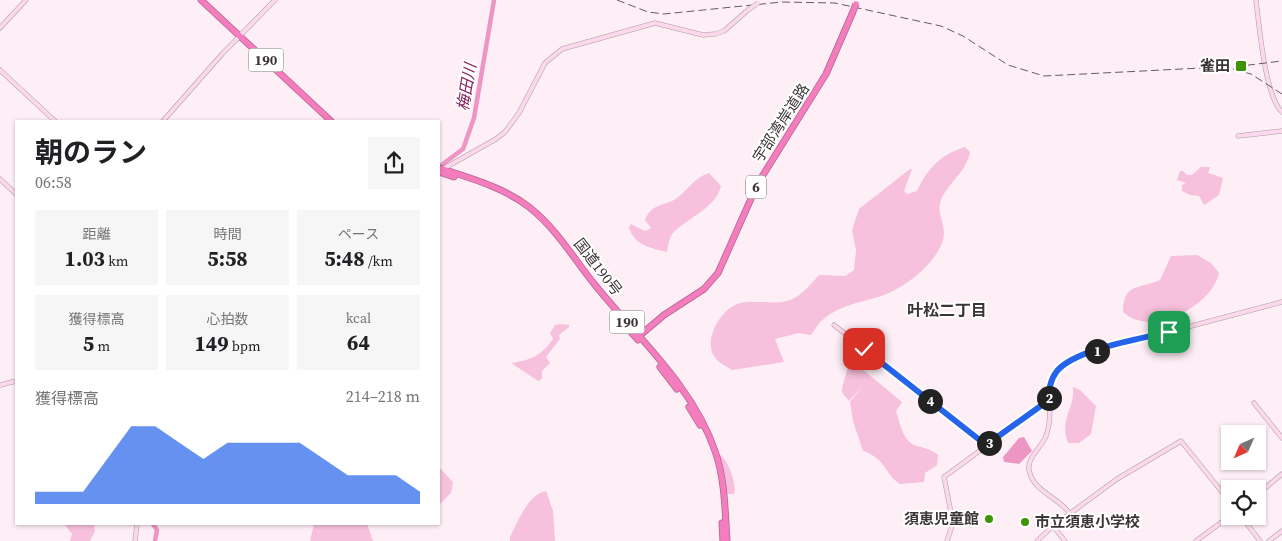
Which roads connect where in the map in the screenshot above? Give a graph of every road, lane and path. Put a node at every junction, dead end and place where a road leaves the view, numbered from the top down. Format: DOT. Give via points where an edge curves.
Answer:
graph roads {
  1 [pos="26,0"];
  2 [pos="199,0"];
  3 [pos="275,0"];
  4 [pos="763,0"];
  5 [pos="1256,0"];
  6 [pos="857,2"];
  7 [pos="0,28"];
  8 [pos="239,36"];
  9 [pos="0,70"];
  10 [pos="1282,112"];
  11 [pos="54,120"];
  12 [pos="164,120"];
  13 [pos="328,120"];
  14 [pos="1282,131"];
  15 [pos="1238,136"];
  16 [pos="440,170"];
  17 [pos="0,179"];
  18 [pos="15,193"];
  19 [pos="1282,302"];
  20 [pos="834,325"];
  21 [pos="638,337"];
  22 [pos="15,381"];
  23 [pos="0,385"];
  24 [pos="1049,400"];
  25 [pos="1254,403"];
  26 [pos="1282,438"];
  27 [pos="986,445"];
  28 [pos="1282,474"];
  29 [pos="1266,487"];
  30 [pos="1221,491"];
  31 [pos="1070,514"];
  32 [pos="1221,523"];
  33 [pos="137,525"];
  34 [pos="1248,525"];
  35 [pos="1053,526"];
  36 [pos="1282,531"];
  37 [pos="135,541"];
  38 [pos="723,541"];
  39 [pos="727,541"];
  40 [pos="947,541"];
  41 [pos="1038,541"];
  42 [pos="1065,541"];
  43 [pos="1196,541"];
  44 [pos="1260,541"];
  45 [pos="1269,541"];
  1 -- 7 [label="street"];
  2 -- 8 [label="highway, 190"];
  3 -- 8 [label="street"];
  4 -- 16 [label="street, bridge" via="728,28 715,34 703,35 656,23 562,49 545,63 505,132"];
  5 -- 10 [label="street" via="1260,46 1274,101"];
  6 -- 21 [label="highway, 宇部湾岸道路 / 6, bridge" via="826,74 758,184 718,273 704,289"];
  8 -- 12 [label="street"];
  8 -- 13 [label="highway, 190"];
  9 -- 11 [label="street"];
  14 -- 15 [label="street"];
  16 -- 21 [label="highway, 国道190号 / 190" via="496,192 532,214"];
  17 -- 18 [label="street"];
  19 -- 24 [label="street" via="1082,355 1057,371 1049,387"];
  20 -- 27 [label="street"];
  21 -- 38 [label="highway, 国道190号 / 190" via="705,434 717,477"];
  21 -- 39 [label="highway, 国道190号 / 190" via="683,391 709,434 722,480"];
  22 -- 23 [label="street"];
  24 -- 27 [label="street"];
  24 -- 31 [label="street" via="1047,435 1030,461 1029,470 1041,491 1063,505"];
  25 -- 26 [label="street"];
  27 -- 40 [label="street" via="944,477 952,524"];
  28 -- 29 [label="street"];
  30 -- 31 [label="street" via="1181,441 1117,479"];
  31 -- 35 [label="street"];
  32 -- 43 [label="street"];
  33 -- 37 [label="street"];
  34 -- 44 [label="street"];
  35 -- 41 [label="street"];
  35 -- 42 [label="street"];
  36 -- 45 [label="street"];
}
